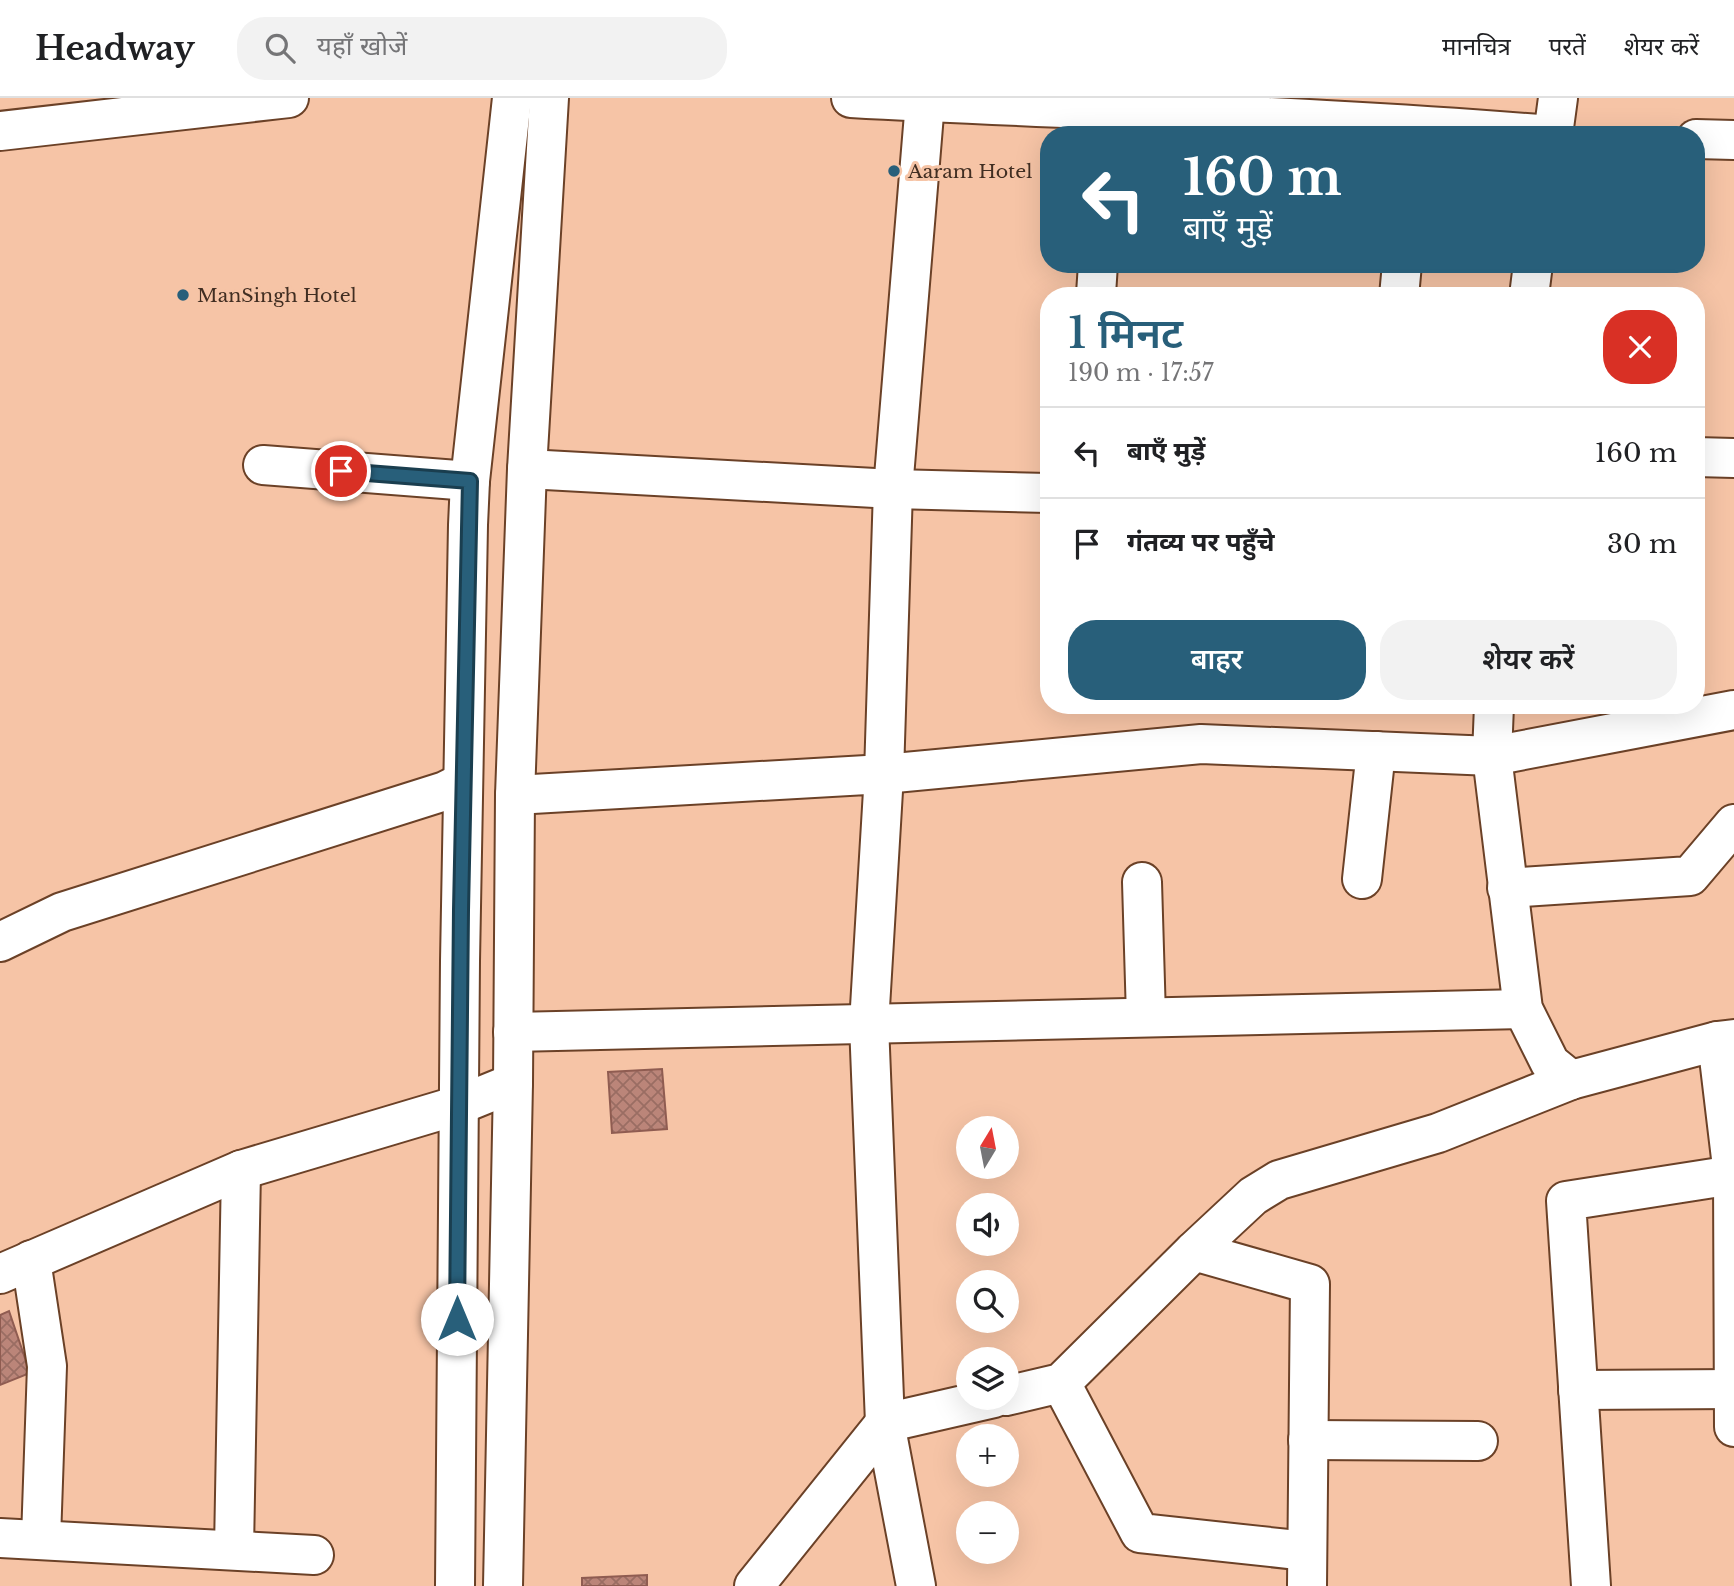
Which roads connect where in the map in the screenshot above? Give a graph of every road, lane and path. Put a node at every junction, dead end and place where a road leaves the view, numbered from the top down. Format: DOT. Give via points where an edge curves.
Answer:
graph roads {
  1 [pos="289,98"];
  2 [pos="512,98"];
  3 [pos="549,98"];
  4 [pos="851,98"];
  5 [pos="1558,98"];
  6 [pos="925,102"];
  7 [pos="1011,103"];
  8 [pos="1109,123"];
  9 [pos="1261,126"];
  10 [pos="1553,126"];
  11 [pos="0,131"];
  12 [pos="1705,139"];
  13 [pos="1734,140"];
  14 [pos="1705,457"];
  15 [pos="1734,458"];
  16 [pos="263,465"];
  17 [pos="527,469"];
  18 [pos="470,481"];
  19 [pos="893,489"];
  20 [pos="1040,493"];
  21 [pos="1734,710"];
  22 [pos="1494,714"];
  23 [pos="1376,751"];
  24 [pos="1492,756"];
  25 [pos="884,774"];
  26 [pos="463,782"];
  27 [pos="515,795"];
  28 [pos="1734,824"];
  29 [pos="1362,879"];
  30 [pos="1142,882"];
  31 [pos="1507,888"];
  32 [pos="0,942"];
  33 [pos="1524,1009"];
  34 [pos="1146,1017"];
  35 [pos="869,1024"];
  36 [pos="513,1032"];
  37 [pos="1726,1040"];
  38 [pos="1554,1063"];
  39 [pos="513,1083"];
  40 [pos="459,1105"];
  41 [pos="241,1170"];
  42 [pos="1733,1175"];
  43 [pos="1194,1251"];
  44 [pos="15,1267"];
  45 [pos="1061,1383"];
  46 [pos="1734,1389"];
  47 [pos="1578,1390"];
  48 [pos="1019,1393"];
  49 [pos="956,1407"];
  50 [pos="885,1423"];
  51 [pos="1734,1427"];
  52 [pos="1308,1440"];
  53 [pos="1478,1441"];
  54 [pos="0,1538"];
  55 [pos="41,1539"];
  56 [pos="234,1549"];
  57 [pos="314,1555"];
  58 [pos="1307,1569"];
  59 [pos="455,1586"];
  60 [pos="503,1586"];
  61 [pos="754,1586"];
  62 [pos="916,1586"];
  63 [pos="1591,1586"];
  1 -- 11 [label="street"];
  2 -- 18 [label="street"];
  3 -- 17 [label="street"];
  4 -- 6 [label="street"];
  5 -- 10 [label="street"];
  6 -- 7 [label="street"];
  6 -- 19 [label="street"];
  7 -- 8 [label="street"];
  8 -- 9 [label="street"];
  12 -- 13 [label="street"];
  14 -- 15 [label="street"];
  16 -- 18 [label="street"];
  17 -- 19 [label="street"];
  17 -- 27 [label="street"];
  18 -- 26 [label="street"];
  19 -- 20 [label="street"];
  19 -- 25 [label="street"];
  21 -- 24 [label="street"];
  22 -- 24 [label="street"];
  23 -- 24 [label="street"];
  23 -- 25 [label="street" via="1201,744"];
  23 -- 29 [label="street"];
  24 -- 31 [label="street"];
  25 -- 27 [label="street"];
  25 -- 35 [label="street"];
  26 -- 32 [label="street" via="62,912"];
  26 -- 40 [label="street"];
  27 -- 36 [label="street"];
  28 -- 31 [label="street" via="1690,876"];
  30 -- 34 [label="street"];
  31 -- 33 [label="street"];
  33 -- 34 [label="street"];
  33 -- 38 [label="street"];
  34 -- 35 [label="street"];
  35 -- 36 [label="street"];
  35 -- 50 [label="street"];
  36 -- 39 [label="street"];
  37 -- 38 [label="street"];
  37 -- 42 [label="street"];
  38 -- 43 [label="street" via="1438,1133 1279,1180 1253,1196"];
  39 -- 40 [label="street"];
  39 -- 60 [label="street"];
  40 -- 41 [label="street"];
  40 -- 59 [label="street"];
  41 -- 44 [label="street"];
  41 -- 56 [label="street"];
  42 -- 46 [label="street"];
  42 -- 47 [label="street" via="1566,1202"];
  43 -- 45 [label="street"];
  43 -- 52 [label="street" via="1310,1284"];
  44 -- 55 [label="street" via="47,1366"];
  45 -- 48 [label="street"];
  45 -- 58 [label="street" via="1140,1533"];
  46 -- 47 [label="street"];
  46 -- 51 [label="street"];
  47 -- 63 [label="street"];
  49 -- 50 [label="street"];
  50 -- 61 [label="street"];
  50 -- 62 [label="street"];
  52 -- 53 [label="street"];
  52 -- 58 [label="street"];
  54 -- 55 [label="street"];
  55 -- 56 [label="street"];
  56 -- 57 [label="street"];
}
